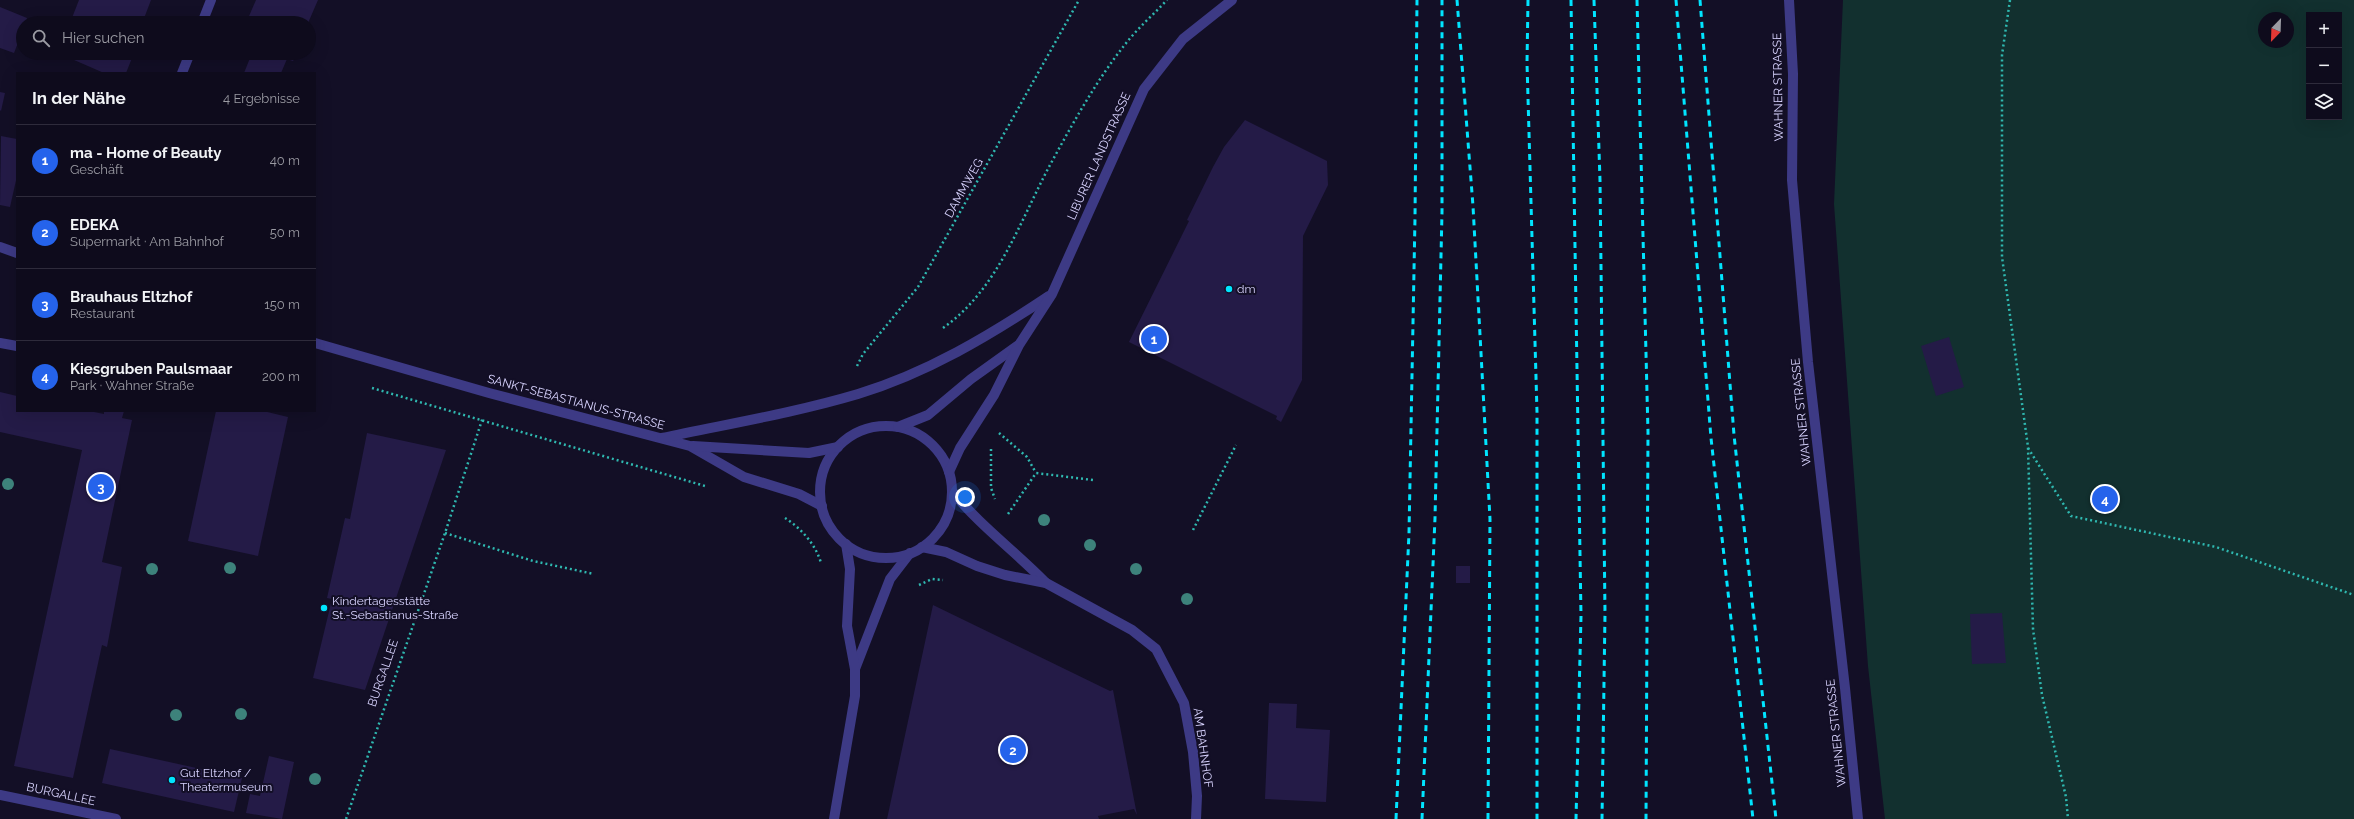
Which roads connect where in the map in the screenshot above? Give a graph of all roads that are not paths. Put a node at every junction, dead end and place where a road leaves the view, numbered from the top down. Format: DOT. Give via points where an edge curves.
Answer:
graph roads {
  1 [pos="211,0"];
  2 [pos="1232,0"];
  3 [pos="1789,0"];
  4 [pos="205,16"];
  5 [pos="187,60"];
  6 [pos="182,72"];
  7 [pos="0,248"];
  8 [pos="16,253"];
  9 [pos="1052,294"];
  10 [pos="0,343"];
  11 [pos="316,343"];
  12 [pos="1019,345"];
  13 [pos="16,346"];
  14 [pos="898,427"];
  15 [pos="661,438"];
  16 [pos="690,446"];
  17 [pos="838,447"];
  18 [pos="949,472"];
  19 [pos="952,491"];
  20 [pos="822,506"];
  21 [pos="846,544"];
  22 [pos="922,547"];
  23 [pos="910,553"];
  24 [pos="1046,583"];
  25 [pos="855,669"];
  26 [pos="0,795"];
  27 [pos="116,819"];
  28 [pos="834,819"];
  29 [pos="1196,819"];
  30 [pos="1858,819"];
  1 -- 4 [label="street"];
  2 -- 9 [label="street, LIBURER LANDSTRASSE" via="1183,40 1144,89"];
  3 -- 30 [label="street, WAHNER STRASSE" via="1793,74 1792,180 1808,362"];
  5 -- 6 [label="street"];
  7 -- 8 [label="street"];
  9 -- 12 [label="street, LIBURER LANDSTRASSE"];
  9 -- 15 [label="street" via="969,348 859,393 816,405"];
  10 -- 13 [label="street"];
  11 -- 15 [label="street, SANKT-SEBASTIANUS-STRASSE" via="489,393"];
  12 -- 14 [label="street, LIBURER LANDSTRASSE" via="928,415"];
  12 -- 18 [label="street, LIBURER LANDSTRASSE" via="994,395 960,448"];
  14 -- 17 [label="street" via="879,426 861,431"];
  14 -- 18 [label="street" via="919,435 937,451"];
  15 -- 16 [label="street, SANKT-SEBASTIANUS-STRASSE"];
  16 -- 17 [label="street" via="808,453"];
  16 -- 20 [label="street, SANKT-SEBASTIANUS-STRASSE" via="744,477 799,494"];
  17 -- 20 [label="street" via="829,459 823,474 820,496"];
  18 -- 19 [label="street"];
  19 -- 22 [label="street" via="945,521 936,535"];
  19 -- 24 [label="street, AM BAHNHOF" via="994,537 1016,552"];
  20 -- 21 [label="street" via="830,526"];
  21 -- 23 [label="street" via="858,551 883,558"];
  21 -- 25 [label="street" via="850,569 847,626"];
  22 -- 23 [label="street"];
  22 -- 24 [label="street, AM BAHNHOF" via="946,552 1005,575"];
  23 -- 25 [label="street" via="890,579"];
  24 -- 29 [label="street, AM BAHNHOF" via="1132,630 1156,649 1184,704 1194,752"];
  25 -- 28 [label="street" via="855,696"];
  26 -- 27 [label="street, BURGALLEE"];
}
